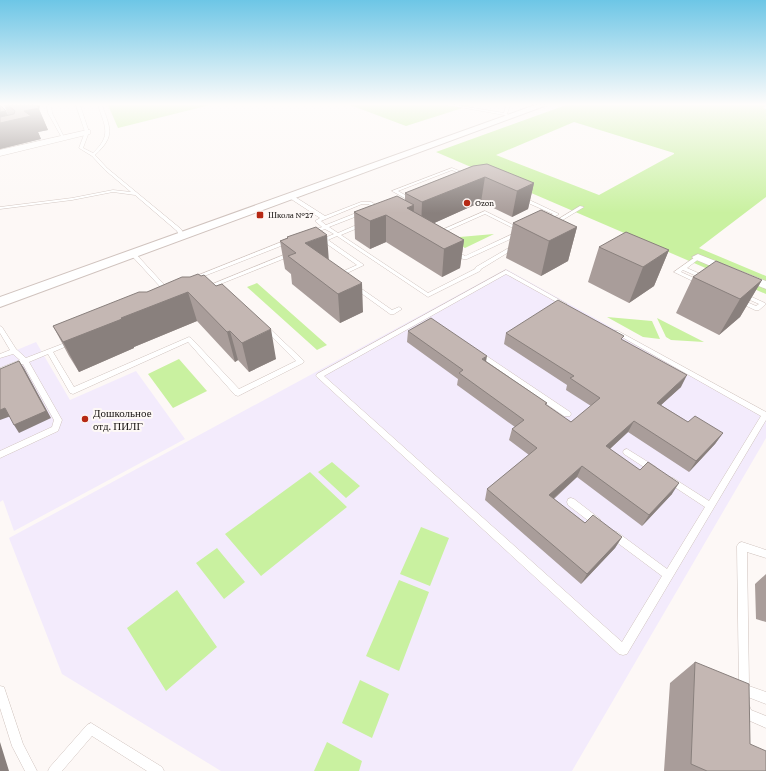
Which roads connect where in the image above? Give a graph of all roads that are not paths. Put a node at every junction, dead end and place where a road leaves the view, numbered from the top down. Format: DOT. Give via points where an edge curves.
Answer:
graph roads {
  1 [pos="51,141"];
  2 [pos="84,141"];
  3 [pos="107,141"];
  4 [pos="439,141"];
  5 [pos="0,153"];
  6 [pos="93,155"];
  7 [pos="475,179"];
  8 [pos="136,194"];
  9 [pos="290,196"];
  10 [pos="516,196"];
  11 [pos="409,205"];
  12 [pos="376,207"];
  13 [pos="582,207"];
  14 [pos="0,208"];
  15 [pos="388,214"];
  16 [pos="324,218"];
  17 [pos="366,223"];
  18 [pos="536,224"];
  19 [pos="549,226"];
  20 [pos="325,227"];
  21 [pos="305,235"];
  22 [pos="338,235"];
  23 [pos="182,236"];
  24 [pos="298,237"];
  25 [pos="429,237"];
  26 [pos="325,240"];
  27 [pos="517,245"];
  28 [pos="311,246"];
  29 [pos="445,247"];
  30 [pos="297,251"];
  31 [pos="133,254"];
  32 [pos="698,257"];
  33 [pos="345,279"];
  34 [pos="188,281"];
  35 [pos="218,283"];
  36 [pos="351,283"];
  37 [pos="711,284"];
  38 [pos="766,285"];
  39 [pos="173,287"];
  40 [pos="224,288"];
  41 [pos="166,290"];
  42 [pos="197,291"];
  43 [pos="732,294"];
  44 [pos="171,295"];
  45 [pos="0,302"];
  46 [pos="569,307"];
  47 [pos="763,308"];
  48 [pos="399,309"];
  49 [pos="257,319"];
  50 [pos="0,328"];
  51 [pos="611,330"];
  52 [pos="3,338"];
  53 [pos="77,340"];
  54 [pos="14,351"];
  55 [pos="49,351"];
  56 [pos="477,352"];
  57 [pos="0,356"];
  58 [pos="25,361"];
  59 [pos="0,371"];
  60 [pos="567,414"];
  61 [pos="765,415"];
  62 [pos="627,452"];
  63 [pos="0,455"];
  64 [pos="571,502"];
  65 [pos="710,506"];
  66 [pos="766,554"];
  67 [pos="668,575"];
  68 [pos="744,689"];
  69 [pos="0,691"];
  70 [pos="766,698"];
  71 [pos="766,722"];
  72 [pos="31,771"];
  73 [pos="54,771"];
  74 [pos="158,771"];
  1 -- 5 [label="street"];
  2 -- 6 [label="lane" via="81,148"];
  3 -- 6 [label="lane"];
  4 -- 9 [label="street"];
  6 -- 8 [label="lane"];
  7 -- 11 [label="lane" via="452,169 394,191 416,203"];
  8 -- 14 [label="lane" via="113,191 72,200"];
  8 -- 23 [label="lane" via="179,230"];
  9 -- 16 [label="lane"];
  9 -- 23 [label="street"];
  10 -- 18 [label="lane" via="557,214"];
  12 -- 15 [label="lane"];
  12 -- 16 [label="lane" via="369,203 361,203"];
  12 -- 20 [label="lane"];
  13 -- 19 [label="lane"];
  16 -- 20 [label="lane" via="317,221"];
  17 -- 22 [label="lane"];
  20 -- 21 [label="lane"];
  20 -- 22 [label="lane"];
  22 -- 26 [label="lane"];
  22 -- 27 [label="lane" via="428,295 478,270"];
  23 -- 31 [label="street"];
  24 -- 34 [label="lane"];
  25 -- 29 [label="lane" via="485,212 523,231 465,258"];
  26 -- 28 [label="lane"];
  26 -- 33 [label="lane" via="361,265 339,275"];
  30 -- 35 [label="lane"];
  31 -- 41 [label="lane"];
  31 -- 45 [label="street"];
  32 -- 37 [label="lane" via="677,272"];
  32 -- 38 [label="street"];
  35 -- 40 [label="lane"];
  35 -- 42 [label="lane"];
  36 -- 48 [label="lane" via="392,313"];
  39 -- 41 [label="lane"];
  41 -- 44 [label="lane"];
  43 -- 47 [label="lane" via="757,309"];
  46 -- 67 [label="lane" via="506,272 428,320 319,376 623,650"];
  49 -- 55 [label="lane" via="302,361 238,393 189,339 72,390"];
  50 -- 52 [label="lane"];
  51 -- 61 [label="lane"];
  52 -- 54 [label="lane"];
  53 -- 55 [label="lane"];
  54 -- 57 [label="lane"];
  54 -- 58 [label="lane"];
  55 -- 58 [label="lane"];
  56 -- 60 [label="lane"];
  58 -- 59 [label="lane"];
  58 -- 63 [label="lane" via="58,423 55,429"];
  61 -- 65 [label="lane"];
  62 -- 65 [label="lane"];
  64 -- 67 [label="lane"];
  65 -- 67 [label="lane"];
  66 -- 68 [label="lane" via="742,546"];
  68 -- 70 [label="lane"];
  68 -- 71 [label="lane" via="745,713"];
  69 -- 72 [label="lane" via="18,746"];
  73 -- 74 [label="lane" via="91,729"];
}
